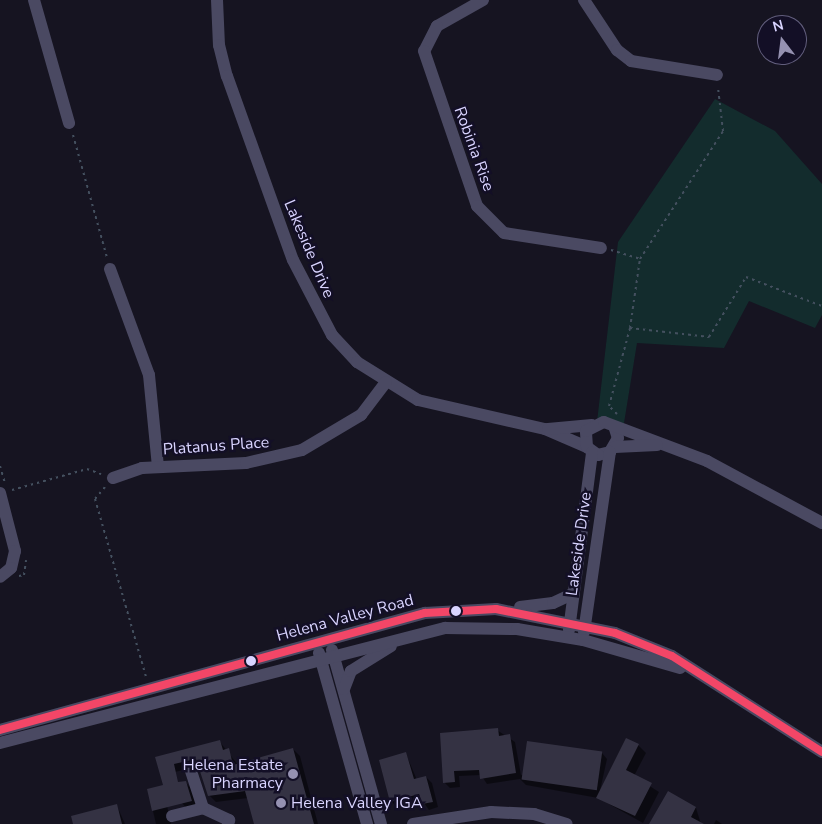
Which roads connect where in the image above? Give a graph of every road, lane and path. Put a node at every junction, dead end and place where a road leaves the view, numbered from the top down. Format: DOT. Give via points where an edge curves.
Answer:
graph roads {
  1 [pos="34,0"];
  2 [pos="217,0"];
  3 [pos="483,0"];
  4 [pos="584,0"];
  5 [pos="717,75"];
  6 [pos="69,123"];
  7 [pos="601,248"];
  8 [pos="640,259"];
  9 [pos="110,269"];
  10 [pos="822,306"];
  11 [pos="630,328"];
  12 [pos="386,382"];
  13 [pos="592,425"];
  14 [pos="545,429"];
  15 [pos="615,429"];
  16 [pos="631,433"];
  17 [pos="657,445"];
  18 [pos="590,450"];
  19 [pos="613,450"];
  20 [pos="0,466"];
  21 [pos="158,466"];
  22 [pos="113,478"];
  23 [pos="3,492"];
  24 [pos="822,523"];
  25 [pos="0,577"];
  26 [pos="574,594"];
  27 [pos="496,609"];
  28 [pos="570,622"];
  29 [pos="585,626"];
  30 [pos="567,638"];
  31 [pos="402,639"];
  32 [pos="583,640"];
  33 [pos="323,642"];
  34 [pos="334,656"];
  35 [pos="321,660"];
  36 [pos="697,673"];
  37 [pos="149,687"];
  38 [pos="344,688"];
  39 [pos="0,730"];
  40 [pos="0,743"];
  41 [pos="822,752"];
  42 [pos="191,771"];
  43 [pos="202,808"];
  44 [pos="172,816"];
  45 [pos="432,822"];
  46 [pos="228,824"];
  47 [pos="367,824"];
  48 [pos="381,824"];
  49 [pos="413,824"];
  50 [pos="567,824"];
  1 -- 6 [label="street"];
  2 -- 12 [label="street, Lakeside Drive" via="219,45 227,76 292,260 332,335 357,362"];
  3 -- 7 [label="street, Robinia Rise" via="437,26 424,50 477,206 504,233"];
  4 -- 5 [label="street" via="617,50 631,61"];
  5 -- 8 [label="path" via="723,130"];
  6 -- 9 [label="path"];
  7 -- 8 [label="path"];
  8 -- 11 [label="path"];
  9 -- 21 [label="street" via="149,375"];
  10 -- 11 [label="path" via="746,278 708,337"];
  11 -- 16 [label="path" via="609,406 631,426"];
  12 -- 14 [label="street, Lakeside Drive" via="447,410"];
  12 -- 21 [label="street, Platanus Place" via="361,414 302,450 246,463"];
  13 -- 14 [label="street, Lakeside Drive"];
  13 -- 15 [label="street, Lakeside Drive" via="604,422"];
  13 -- 18 [label="street, Lakeside Drive" via="585,439"];
  14 -- 18 [label="street, Lakeside Drive"];
  15 -- 16 [label="street, Lakeside Drive"];
  15 -- 19 [label="street, Lakeside Drive"];
  16 -- 17 [label="street, Lakeside Drive"];
  17 -- 19 [label="street, Lakeside Drive"];
  17 -- 24 [label="street, Lakeside Drive" via="707,461"];
  18 -- 19 [label="street, Lakeside Drive"];
  18 -- 26 [label="street, Lakeside Drive"];
  19 -- 29 [label="street, Lakeside Drive"];
  20 -- 23 [label="path"];
  21 -- 22 [label="street, Platanus Place"];
  22 -- 23 [label="path" via="87,469"];
  22 -- 37 [label="path" via="95,499"];
  23 -- 25 [label="street" via="15,551 11,568"];
  26 -- 27 [label="street" via="553,603"];
  26 -- 28 [label="street, Lakeside Drive"];
  27 -- 28 [label="street, Helena Valley Road"];
  27 -- 33 [label="street, Helena Valley Road" via="425,613"];
  28 -- 29 [label="street, Helena Valley Road"];
  28 -- 30 [label="street, Lakeside Drive"];
  29 -- 32 [label="street, Lakeside Drive"];
  29 -- 36 [label="street, Helena Valley Road" via="664,653"];
  30 -- 31 [label="street, Helena Valley Road" via="474,626"];
  30 -- 32 [label="street, Helena Valley Road"];
  31 -- 34 [label="street, Helena Valley Road"];
  31 -- 38 [label="street" via="351,671"];
  32 -- 36 [label="street, Helena Valley Road"];
  33 -- 34 [label="street"];
  33 -- 35 [label="street"];
  33 -- 37 [label="street, Helena Valley Road"];
  34 -- 35 [label="street, Helena Valley Road"];
  34 -- 38 [label="street"];
  35 -- 40 [label="street, Helena Valley Road"];
  35 -- 47 [label="street"];
  36 -- 41 [label="street, Helena Valley Road"];
  37 -- 39 [label="street, Helena Valley Road"];
  38 -- 48 [label="street"];
  42 -- 43 [label="street"];
  43 -- 44 [label="street"];
  43 -- 46 [label="street" via="229,820"];
  45 -- 49 [label="street"];
  45 -- 50 [label="street" via="491,812 534,814"];
}
